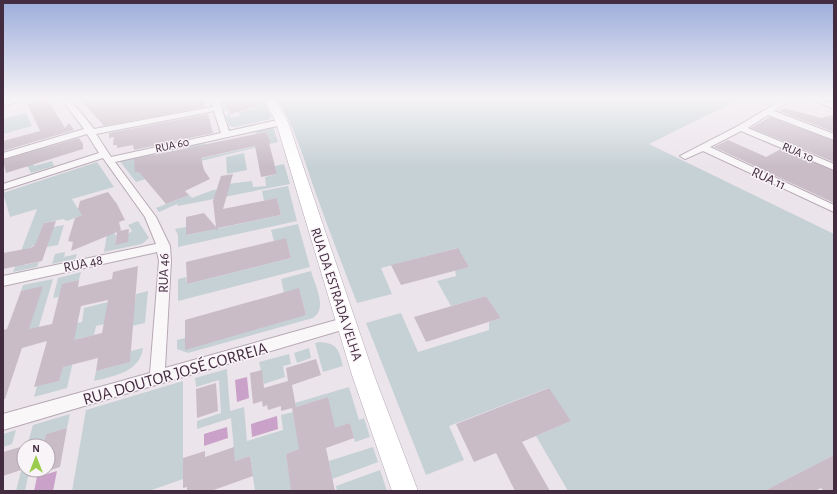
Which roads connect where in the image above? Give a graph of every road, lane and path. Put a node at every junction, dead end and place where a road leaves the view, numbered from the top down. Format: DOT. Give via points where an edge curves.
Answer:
graph roads {
  1 [pos="85,121"];
  2 [pos="146,121"];
  3 [pos="222,121"];
  4 [pos="753,121"];
  5 [pos="792,121"];
  6 [pos="282,122"];
  7 [pos="741,128"];
  8 [pos="91,131"];
  9 [pos="226,134"];
  10 [pos="834,137"];
  11 [pos="703,147"];
  12 [pos="3,156"];
  13 [pos="685,156"];
  14 [pos="107,157"];
  15 [pos="834,167"];
  16 [pos="3,187"];
  17 [pos="834,209"];
  18 [pos="164,246"];
  19 [pos="3,280"];
  20 [pos="347,323"];
  21 [pos="157,378"];
  22 [pos="3,422"];
  23 [pos="406,491"];
  1 -- 8 [label="street, RUA 46"];
  2 -- 8 [label="street"];
  3 -- 9 [label="street"];
  4 -- 7 [label="street"];
  5 -- 10 [label="street"];
  6 -- 9 [label="street, RUA 60"];
  6 -- 20 [label="street, RUA DA ESTRADA VELHA"];
  7 -- 11 [label="street"];
  7 -- 15 [label="street, RUA 10"];
  8 -- 12 [label="street"];
  8 -- 14 [label="street, RUA 46"];
  9 -- 14 [label="street, RUA 60"];
  11 -- 13 [label="street"];
  11 -- 17 [label="street, RUA 11"];
  14 -- 16 [label="street, RUA 60"];
  14 -- 18 [label="street, RUA 46" via="155,223"];
  18 -- 19 [label="street, RUA 48"];
  18 -- 21 [label="street, RUA 46"];
  20 -- 21 [label="street, RUA DOUTOR JOSÉ CORREIA"];
  20 -- 23 [label="street, RUA DA ESTRADA VELHA" via="363,375"];
  21 -- 22 [label="street, RUA DOUTOR JOSÉ CORREIA"];
}
